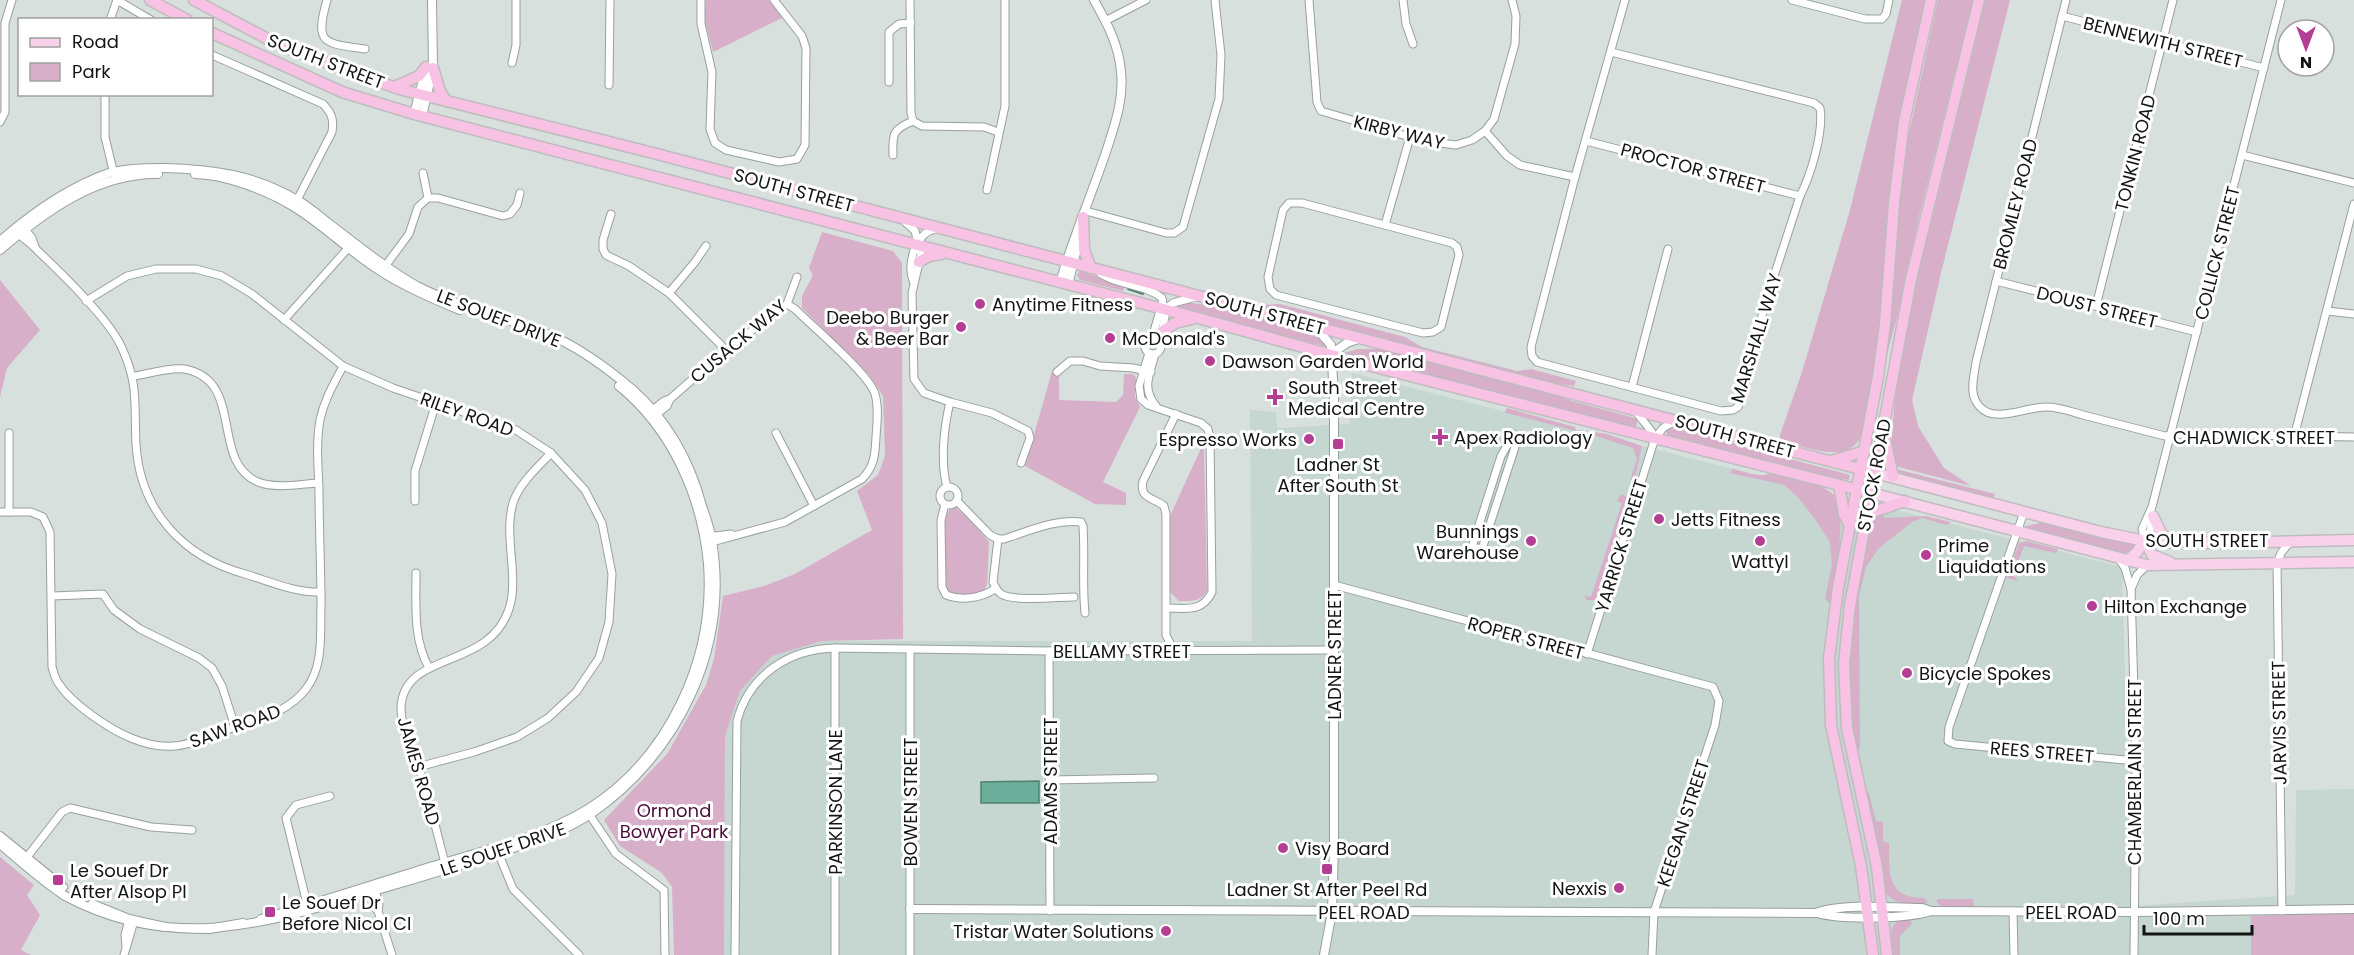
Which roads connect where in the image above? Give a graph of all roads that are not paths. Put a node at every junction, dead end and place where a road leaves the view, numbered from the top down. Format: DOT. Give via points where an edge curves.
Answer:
graph roads {
  1 [pos="12,0"];
  2 [pos="117,0"];
  3 [pos="150,0"];
  4 [pos="194,0"];
  5 [pos="327,0"];
  6 [pos="432,0"];
  7 [pos="516,0"];
  8 [pos="610,0"];
  9 [pos="701,0"];
  10 [pos="774,0"];
  11 [pos="910,0"];
  12 [pos="1005,0"];
  13 [pos="1094,0"];
  14 [pos="1146,0"];
  15 [pos="1215,0"];
  16 [pos="1309,0"];
  17 [pos="1403,0"];
  18 [pos="1512,0"];
  19 [pos="1625,0"];
  20 [pos="1792,0"];
  21 [pos="1890,0"];
  22 [pos="1931,0"];
  23 [pos="1979,0"];
  24 [pos="2066,0"];
  25 [pos="2173,0"];
  26 [pos="2281,0"];
  27 [pos="2062,16"];
  28 [pos="111,18"];
  29 [pos="147,18"];
  30 [pos="183,18"];
  31 [pos="1105,21"];
  32 [pos="910,23"];
  33 [pos="213,33"];
  34 [pos="2163,42"];
  35 [pos="1413,44"];
  36 [pos="365,49"];
  37 [pos="1611,52"];
  38 [pos="213,55"];
  39 [pos="512,63"];
  40 [pos="430,68"];
  41 [pos="2264,68"];
  42 [pos="889,82"];
  43 [pos="609,85"];
  44 [pos="393,87"];
  45 [pos="424,95"];
  46 [pos="105,96"];
  47 [pos="446,101"];
  48 [pos="418,115"];
  49 [pos="0,122"];
  50 [pos="913,122"];
  51 [pos="1485,131"];
  52 [pos="998,132"];
  53 [pos="1410,137"];
  54 [pos="1586,141"];
  55 [pos="893,155"];
  56 [pos="2242,156"];
  57 [pos="423,173"];
  58 [pos="114,176"];
  59 [pos="1575,177"];
  60 [pos="2354,183"];
  61 [pos="987,190"];
  62 [pos="520,193"];
  63 [pos="1800,196"];
  64 [pos="428,198"];
  65 [pos="296,203"];
  66 [pos="2354,204"];
  67 [pos="611,214"];
  68 [pos="1085,214"];
  69 [pos="893,216"];
  70 [pos="1385,225"];
  71 [pos="940,228"];
  72 [pos="19,229"];
  73 [pos="0,240"];
  74 [pos="350,245"];
  75 [pos="706,246"];
  76 [pos="918,246"];
  77 [pos="1668,249"];
  78 [pos="0,250"];
  79 [pos="944,253"];
  80 [pos="919,262"];
  81 [pos="1070,262"];
  82 [pos="1091,268"];
  83 [pos="383,269"];
  84 [pos="797,277"];
  85 [pos="913,281"];
  86 [pos="1996,281"];
  87 [pos="1064,284"];
  88 [pos="669,293"];
  89 [pos="1217,300"];
  90 [pos="86,301"];
  91 [pos="787,304"];
  92 [pos="2096,306"];
  93 [pos="1164,310"];
  94 [pos="2327,311"];
  95 [pos="2354,315"];
  96 [pos="1198,318"];
  97 [pos="284,320"];
  98 [pos="1313,326"];
  99 [pos="2197,332"];
  100 [pos="1157,337"];
  101 [pos="1361,338"];
  102 [pos="726,350"];
  103 [pos="1152,353"];
  104 [pos="1331,354"];
  105 [pos="343,366"];
  106 [pos="1147,371"];
  107 [pos="1057,372"];
  108 [pos="134,376"];
  109 [pos="1632,387"];
  110 [pos="950,402"];
  111 [pos="436,403"];
  112 [pos="1980,407"];
  113 [pos="1635,409"];
  114 [pos="653,414"];
  115 [pos="1176,414"];
  116 [pos="1677,420"];
  117 [pos="1883,431"];
  118 [pos="776,432"];
  119 [pos="9,434"];
  120 [pos="1514,434"];
  121 [pos="2171,434"];
  122 [pos="2294,436"];
  123 [pos="2354,437"];
  124 [pos="1655,438"];
  125 [pos="1515,447"];
  126 [pos="1865,451"];
  127 [pos="551,453"];
  128 [pos="1831,461"];
  129 [pos="1022,463"];
  130 [pos="1861,469"];
  131 [pos="1875,473"];
  132 [pos="1893,477"];
  133 [pos="318,483"];
  134 [pos="1839,485"];
  135 [pos="947,487"];
  136 [pos="1857,489"];
  137 [pos="1871,493"];
  138 [pos="415,501"];
  139 [pos="957,501"];
  140 [pos="1905,501"];
  141 [pos="945,504"];
  142 [pos="814,506"];
  143 [pos="0,512"];
  144 [pos="9,512"];
  145 [pos="2024,512"];
  146 [pos="2152,512"];
  147 [pos="1867,513"];
  148 [pos="1850,526"];
  149 [pos="2017,532"];
  150 [pos="998,539"];
  151 [pos="708,540"];
  152 [pos="2292,540"];
  153 [pos="2354,540"];
  154 [pos="2145,541"];
  155 [pos="2172,543"];
  156 [pos="2123,560"];
  157 [pos="2354,562"];
  158 [pos="2277,564"];
  159 [pos="2147,565"];
  160 [pos="2185,566"];
  161 [pos="416,573"];
  162 [pos="1334,585"];
  163 [pos="995,589"];
  164 [pos="2131,589"];
  165 [pos="321,592"];
  166 [pos="52,596"];
  167 [pos="1074,597"];
  168 [pos="1166,608"];
  169 [pos="1085,613"];
  170 [pos="1171,645"];
  171 [pos="835,648"];
  172 [pos="910,649"];
  173 [pos="1334,650"];
  174 [pos="1049,651"];
  175 [pos="1587,654"];
  176 [pos="429,668"];
  177 [pos="1717,693"];
  178 [pos="235,727"];
  179 [pos="2136,761"];
  180 [pos="418,767"];
  181 [pos="1155,778"];
  182 [pos="1050,780"];
  183 [pos="330,796"];
  184 [pos="588,812"];
  185 [pos="192,830"];
  186 [pos="0,837"];
  187 [pos="0,844"];
  188 [pos="497,850"];
  189 [pos="24,861"];
  190 [pos="446,866"];
  191 [pos="371,888"];
  192 [pos="308,908"];
  193 [pos="910,909"];
  194 [pos="2354,909"];
  195 [pos="1050,911"];
  196 [pos="2013,911"];
  197 [pos="2282,911"];
  198 [pos="1332,912"];
  199 [pos="1654,912"];
  200 [pos="1869,912"];
  201 [pos="1883,912"];
  202 [pos="2134,912"];
  203 [pos="131,923"];
  204 [pos="124,955"];
  205 [pos="392,955"];
  206 [pos="579,955"];
  207 [pos="665,955"];
  208 [pos="735,955"];
  209 [pos="835,955"];
  210 [pos="910,955"];
  211 [pos="1324,955"];
  212 [pos="1652,955"];
  213 [pos="1873,955"];
  214 [pos="1887,955"];
  215 [pos="2014,955"];
  216 [pos="2134,955"];
  1 -- 49 [label="street" via="5,23 5,112"];
  2 -- 28 [label="street"];
  2 -- 29 [label="street"];
  3 -- 30 [label="highway"];
  4 -- 44 [label="highway, SOUTH STREET" via="281,46"];
  5 -- 36 [label="street" via="320,26 325,40"];
  6 -- 40 [label="street"];
  7 -- 39 [label="street"];
  8 -- 43 [label="street"];
  9 -- 10 [label="street" via="701,24 712,72 710,129 715,143 726,150 778,162 797,159 805,145 806,48 802,36"];
  11 -- 32 [label="street"];
  12 -- 52 [label="street" via="1005,106"];
  13 -- 31 [label="street"];
  14 -- 31 [label="street"];
  15 -- 68 [label="street" via="1221,55 1219,99 1183,227 1166,233"];
  16 -- 53 [label="street, KIRBY WAY" via="1317,102 1321,111"];
  17 -- 35 [label="street"];
  18 -- 51 [label="street" via="1515,44 1494,119"];
  19 -- 37 [label="street, MARSHALL WAY"];
  20 -- 21 [label="street" via="1875,20 1886,14"];
  22 -- 126 [label="highway, STOCK ROAD" via="1898,156 1881,354"];
  23 -- 117 [label="highway, STOCK ROAD" via="1911,279"];
  24 -- 27 [label="street, BROMLEY ROAD"];
  25 -- 34 [label="street, TONKIN ROAD"];
  26 -- 41 [label="street, COLLICK STREET"];
  27 -- 34 [label="street, BENNEWITH STREET"];
  27 -- 86 [label="street, BROMLEY ROAD"];
  31 -- 68 [label="street" via="1119,60 1121,95"];
  32 -- 42 [label="street" via="899,24 889,32"];
  32 -- 50 [label="street"];
  33 -- 48 [label="highway, SOUTH STREET" via="342,92"];
  34 -- 41 [label="street, BENNEWITH STREET"];
  34 -- 92 [label="street, TONKIN ROAD"];
  37 -- 54 [label="street, MARSHALL WAY"];
  37 -- 63 [label="street, MARSHALL WAY" via="1814,103 1820,108 1822,120"];
  38 -- 65 [label="street" via="329,110 334,122 332,132"];
  40 -- 44 [label="highway"];
  40 -- 45 [label="street"];
  40 -- 47 [label="highway"];
  41 -- 56 [label="street, COLLICK STREET"];
  44 -- 45 [label="highway, SOUTH STREET"];
  45 -- 47 [label="highway, SOUTH STREET"];
  45 -- 48 [label="street"];
  46 -- 58 [label="street" via="105,137"];
  47 -- 69 [label="highway, SOUTH STREET"];
  48 -- 76 [label="highway, SOUTH STREET"];
  50 -- 52 [label="street" via="922,126 984,127"];
  50 -- 55 [label="street" via="897,129"];
  51 -- 53 [label="street, KIRBY WAY" via="1455,145"];
  51 -- 59 [label="street" via="1520,165"];
  52 -- 61 [label="street"];
  53 -- 70 [label="street"];
  54 -- 59 [label="street, MARSHALL WAY"];
  54 -- 63 [label="street, PROCTOR STREET"];
  56 -- 60 [label="street"];
  56 -- 99 [label="street, COLLICK STREET"];
  57 -- 64 [label="street"];
  58 -- 65 [label="street, LE SOUEF DRIVE" via="204,174"];
  58 -- 72 [label="street, LE SOUEF DRIVE"];
  59 -- 109 [label="street, MARSHALL WAY" via="1531,347 1532,356 1537,362"];
  62 -- 64 [label="street" via="510,214 503,216"];
  63 -- 109 [label="street, MARSHALL WAY" via="1738,407 1721,411"];
  64 -- 83 [label="street" via="418,207 409,234"];
  65 -- 74 [label="street, LE SOUEF DRIVE"];
  66 -- 94 [label="street"];
  67 -- 88 [label="street" via="603,240 606,255"];
  68 -- 81 [label="street"];
  68 -- 82 [label="highway" via="1084,250"];
  69 -- 71 [label="highway, SOUTH STREET"];
  69 -- 76 [label="street" via="912,226"];
  70 -- 70 [label="street" via="1457,246 1459,255 1441,327 1433,332 1423,333 1276,296 1270,290 1268,277 1283,210 1289,203"];
  71 -- 76 [label="street" via="926,233"];
  71 -- 81 [label="highway, SOUTH STREET"];
  72 -- 73 [label="street, LE SOUEF DRIVE"];
  72 -- 78 [label="street, LE SOUEF DRIVE"];
  72 -- 90 [label="street" via="32,238 35,248"];
  74 -- 83 [label="street, LE SOUEF DRIVE"];
  74 -- 97 [label="street"];
  75 -- 88 [label="street"];
  76 -- 79 [label="highway, SOUTH STREET"];
  76 -- 80 [label="street"];
  76 -- 85 [label="street" via="910,271"];
  77 -- 109 [label="street"];
  79 -- 80 [label="highway"];
  79 -- 87 [label="highway, SOUTH STREET"];
  80 -- 85 [label="street"];
  81 -- 82 [label="highway, SOUTH STREET"];
  81 -- 87 [label="street"];
  82 -- 89 [label="highway, SOUTH STREET"];
  82 -- 93 [label="street" via="1112,280 1156,293 1164,300"];
  83 -- 114 [label="street, LE SOUEF DRIVE" via="416,292 548,339 592,364"];
  84 -- 91 [label="street, CUSACK WAY"];
  85 -- 110 [label="street" via="915,384 924,393"];
  86 -- 92 [label="street, DOUST STREET"];
  86 -- 112 [label="street, BROMLEY ROAD" via="1972,384"];
  87 -- 93 [label="highway, SOUTH STREET"];
  88 -- 102 [label="street"];
  89 -- 93 [label="street" via="1182,299"];
  89 -- 98 [label="highway, SOUTH STREET"];
  90 -- 97 [label="street, RILEY ROAD" via="127,276 156,269 196,269 222,276"];
  90 -- 108 [label="street" via="120,344"];
  91 -- 102 [label="street, CUSACK WAY"];
  91 -- 142 [label="street" via="867,379 875,394 875,457 871,470"];
  92 -- 99 [label="street, DOUST STREET"];
  93 -- 96 [label="highway, SOUTH STREET"];
  93 -- 100 [label="street"];
  94 -- 95 [label="street"];
  94 -- 122 [label="street"];
  96 -- 100 [label="highway" via="1175,323"];
  96 -- 104 [label="highway, SOUTH STREET"];
  97 -- 105 [label="street, RILEY ROAD"];
  98 -- 101 [label="highway, SOUTH STREET"];
  98 -- 104 [label="street, LADNER STREET" via="1331,345"];
  99 -- 121 [label="street, COLLICK STREET"];
  100 -- 103 [label="street" via="1161,348"];
  100 -- 103 [label="street" via="1145,343"];
  101 -- 104 [label="street"];
  101 -- 113 [label="highway, SOUTH STREET"];
  102 -- 114 [label="street, CUSACK WAY"];
  103 -- 106 [label="street"];
  104 -- 124 [label="highway, SOUTH STREET"];
  104 -- 162 [label="street, LADNER STREET"];
  105 -- 111 [label="street, RILEY ROAD"];
  105 -- 133 [label="street, SAW ROAD" via="325,400 320,421"];
  106 -- 107 [label="street" via="1070,361"];
  106 -- 115 [label="street" via="1147,392 1156,406"];
  108 -- 133 [label="street" via="183,369 201,374 216,388 224,406 231,448 247,475 272,485"];
  108 -- 165 [label="street" via="136,446 141,471 156,510 170,530 189,549 218,565 298,590"];
  110 -- 129 [label="street" via="992,413 1028,431 1030,438"];
  110 -- 135 [label="street" via="945,445"];
  111 -- 127 [label="street, RILEY ROAD" via="516,430"];
  111 -- 138 [label="street" via="415,471"];
  112 -- 121 [label="street, CHADWICK STREET" via="1990,414 2007,414 2049,406 2165,436"];
  113 -- 116 [label="highway, SOUTH STREET"];
  113 -- 124 [label="street"];
  114 -- 151 [label="street, LE SOUEF DRIVE" via="692,489"];
  115 -- 168 [label="street" via="1141,489 1145,496 1164,506 1166,514"];
  115 -- 168 [label="street" via="1208,429 1212,592 1207,602 1197,607"];
  116 -- 124 [label="street"];
  116 -- 128 [label="highway, SOUTH STREET"];
  117 -- 131 [label="highway, STOCK ROAD"];
  117 -- 132 [label="highway"];
  118 -- 142 [label="street"];
  119 -- 144 [label="street"];
  120 -- 125 [label="street" via="1501,456 1472,547 1482,549"];
  121 -- 122 [label="street, CHADWICK STREET"];
  121 -- 146 [label="street, COLLICK STREET"];
  122 -- 123 [label="street, CHADWICK STREET"];
  124 -- 134 [label="highway, SOUTH STREET"];
  124 -- 175 [label="street, YARRICK STREET"];
  126 -- 128 [label="highway"];
  126 -- 130 [label="highway, STOCK ROAD"];
  127 -- 176 [label="street, JAMES ROAD" via="514,501 512,594 503,624 481,647"];
  127 -- 180 [label="street, RILEY ROAD" via="585,490 602,523 612,595 599,658 576,692 548,718 517,737"];
  128 -- 130 [label="highway, SOUTH STREET"];
  130 -- 131 [label="highway, SOUTH STREET"];
  130 -- 136 [label="highway, STOCK ROAD"];
  131 -- 132 [label="main road, SOUTH STREET"];
  131 -- 137 [label="highway, STOCK ROAD"];
  132 -- 145 [label="main road, SOUTH STREET"];
  133 -- 165 [label="street, SAW ROAD"];
  134 -- 136 [label="highway, SOUTH STREET"];
  134 -- 148 [label="highway"];
  135 -- 139 [label="street" via="957,491"];
  135 -- 141 [label="street" via="940,495"];
  136 -- 137 [label="highway, SOUTH STREET"];
  136 -- 148 [label="highway, STOCK ROAD"];
  137 -- 140 [label="main road, SOUTH STREET"];
  137 -- 147 [label="highway, STOCK ROAD"];
  139 -- 141 [label="street"];
  139 -- 150 [label="street"];
  140 -- 147 [label="highway"];
  140 -- 149 [label="main road, SOUTH STREET"];
  141 -- 163 [label="street" via="940,520 942,587 946,595 978,597"];
  142 -- 151 [label="street" via="785,522"];
  143 -- 144 [label="street, SAW ROAD"];
  144 -- 166 [label="street, SAW ROAD" via="31,512 43,517 50,532"];
  145 -- 149 [label="street"];
  145 -- 154 [label="main road, SOUTH STREET"];
  146 -- 154 [label="street, COLLICK STREET"];
  146 -- 155 [label="main road" via="2161,533"];
  147 -- 201 [label="highway, STOCK ROAD" via="1847,627 1844,685 1850,746"];
  148 -- 200 [label="highway, STOCK ROAD" via="1830,638 1830,704 1835,747"];
  149 -- 156 [label="main road, SOUTH STREET"];
  149 -- 179 [label="street, REES STREET" via="1949,727 1948,741"];
  150 -- 163 [label="street"];
  150 -- 169 [label="street" via="1048,524 1081,522"];
  151 -- 184 [label="street, LE SOUEF DRIVE" via="708,611 694,675 665,732 648,754"];
  152 -- 153 [label="main road, SOUTH STREET"];
  152 -- 155 [label="main road, SOUTH STREET"];
  152 -- 158 [label="street"];
  154 -- 155 [label="main road, SOUTH STREET"];
  154 -- 156 [label="main road" via="2137,552"];
  154 -- 160 [label="main road" via="2152,555"];
  156 -- 159 [label="main road, SOUTH STREET"];
  156 -- 164 [label="street, CHAMBERLAIN STREET"];
  157 -- 158 [label="main road, SOUTH STREET"];
  158 -- 160 [label="main road, SOUTH STREET"];
  158 -- 197 [label="street, JARVIS STREET"];
  159 -- 160 [label="main road, SOUTH STREET"];
  159 -- 164 [label="street"];
  161 -- 176 [label="street" via="418,642"];
  162 -- 173 [label="street, LADNER STREET"];
  162 -- 175 [label="street, ROPER STREET"];
  163 -- 167 [label="street" via="1009,597"];
  164 -- 179 [label="street, CHAMBERLAIN STREET"];
  165 -- 178 [label="street, SAW ROAD" via="319,660 309,684 287,707"];
  166 -- 178 [label="street" via="103,594 114,610 140,629 199,658 218,676"];
  166 -- 178 [label="street, SAW ROAD" via="52,667 57,683 88,711 127,737 154,746 199,743"];
  168 -- 170 [label="street" via="1166,635"];
  171 -- 172 [label="street, BELLAMY STREET"];
  171 -- 208 [label="street, BELLAMY STREET" via="801,652 779,663 760,679 740,710 735,732"];
  171 -- 209 [label="street, PARKINSON LANE"];
  172 -- 174 [label="street, BELLAMY STREET"];
  172 -- 193 [label="street, BOWEN STREET"];
  173 -- 174 [label="street, BELLAMY STREET"];
  173 -- 198 [label="street, LADNER STREET"];
  174 -- 182 [label="street, ADAMS STREET"];
  175 -- 177 [label="street, ROPER STREET" via="1713,687"];
  176 -- 180 [label="street, JAMES ROAD" via="408,684 401,710"];
  177 -- 199 [label="street, KEEGAN STREET" via="1715,725"];
  179 -- 202 [label="street, CHAMBERLAIN STREET"];
  180 -- 190 [label="street, JAMES ROAD"];
  181 -- 182 [label="street"];
  182 -- 195 [label="street, ADAMS STREET"];
  183 -- 192 [label="street" via="296,805 286,818"];
  184 -- 188 [label="street, LE SOUEF DRIVE"];
  184 -- 207 [label="street" via="616,854 664,890"];
  185 -- 189 [label="street" via="151,827 70,808 62,812"];
  186 -- 189 [label="street, LE SOUEF DRIVE"];
  187 -- 189 [label="street, LE SOUEF DRIVE"];
  188 -- 190 [label="street, LE SOUEF DRIVE"];
  188 -- 206 [label="street" via="513,889"];
  189 -- 203 [label="street, LE SOUEF DRIVE" via="71,893"];
  190 -- 191 [label="street, LE SOUEF DRIVE"];
  191 -- 192 [label="street, LE SOUEF DRIVE"];
  191 -- 205 [label="street"];
  192 -- 203 [label="street, LE SOUEF DRIVE" via="209,929"];
  193 -- 195 [label="street, PEEL ROAD"];
  193 -- 210 [label="street, BOWEN STREET"];
  194 -- 197 [label="street, PEEL ROAD"];
  195 -- 198 [label="street, PEEL ROAD"];
  196 -- 201 [label="street, PEEL ROAD" via="1922,908"];
  196 -- 202 [label="street, PEEL ROAD"];
  196 -- 215 [label="street"];
  197 -- 202 [label="street, PEEL ROAD"];
  198 -- 199 [label="street, PEEL ROAD"];
  198 -- 211 [label="street, LADNER STREET"];
  199 -- 200 [label="street, PEEL ROAD"];
  199 -- 212 [label="street, KEEGAN STREET"];
  200 -- 201 [label="street, PEEL ROAD"];
  200 -- 213 [label="highway, STOCK ROAD"];
  201 -- 214 [label="highway, STOCK ROAD"];
  202 -- 216 [label="street, CHAMBERLAIN STREET"];
  203 -- 204 [label="street"];
}
